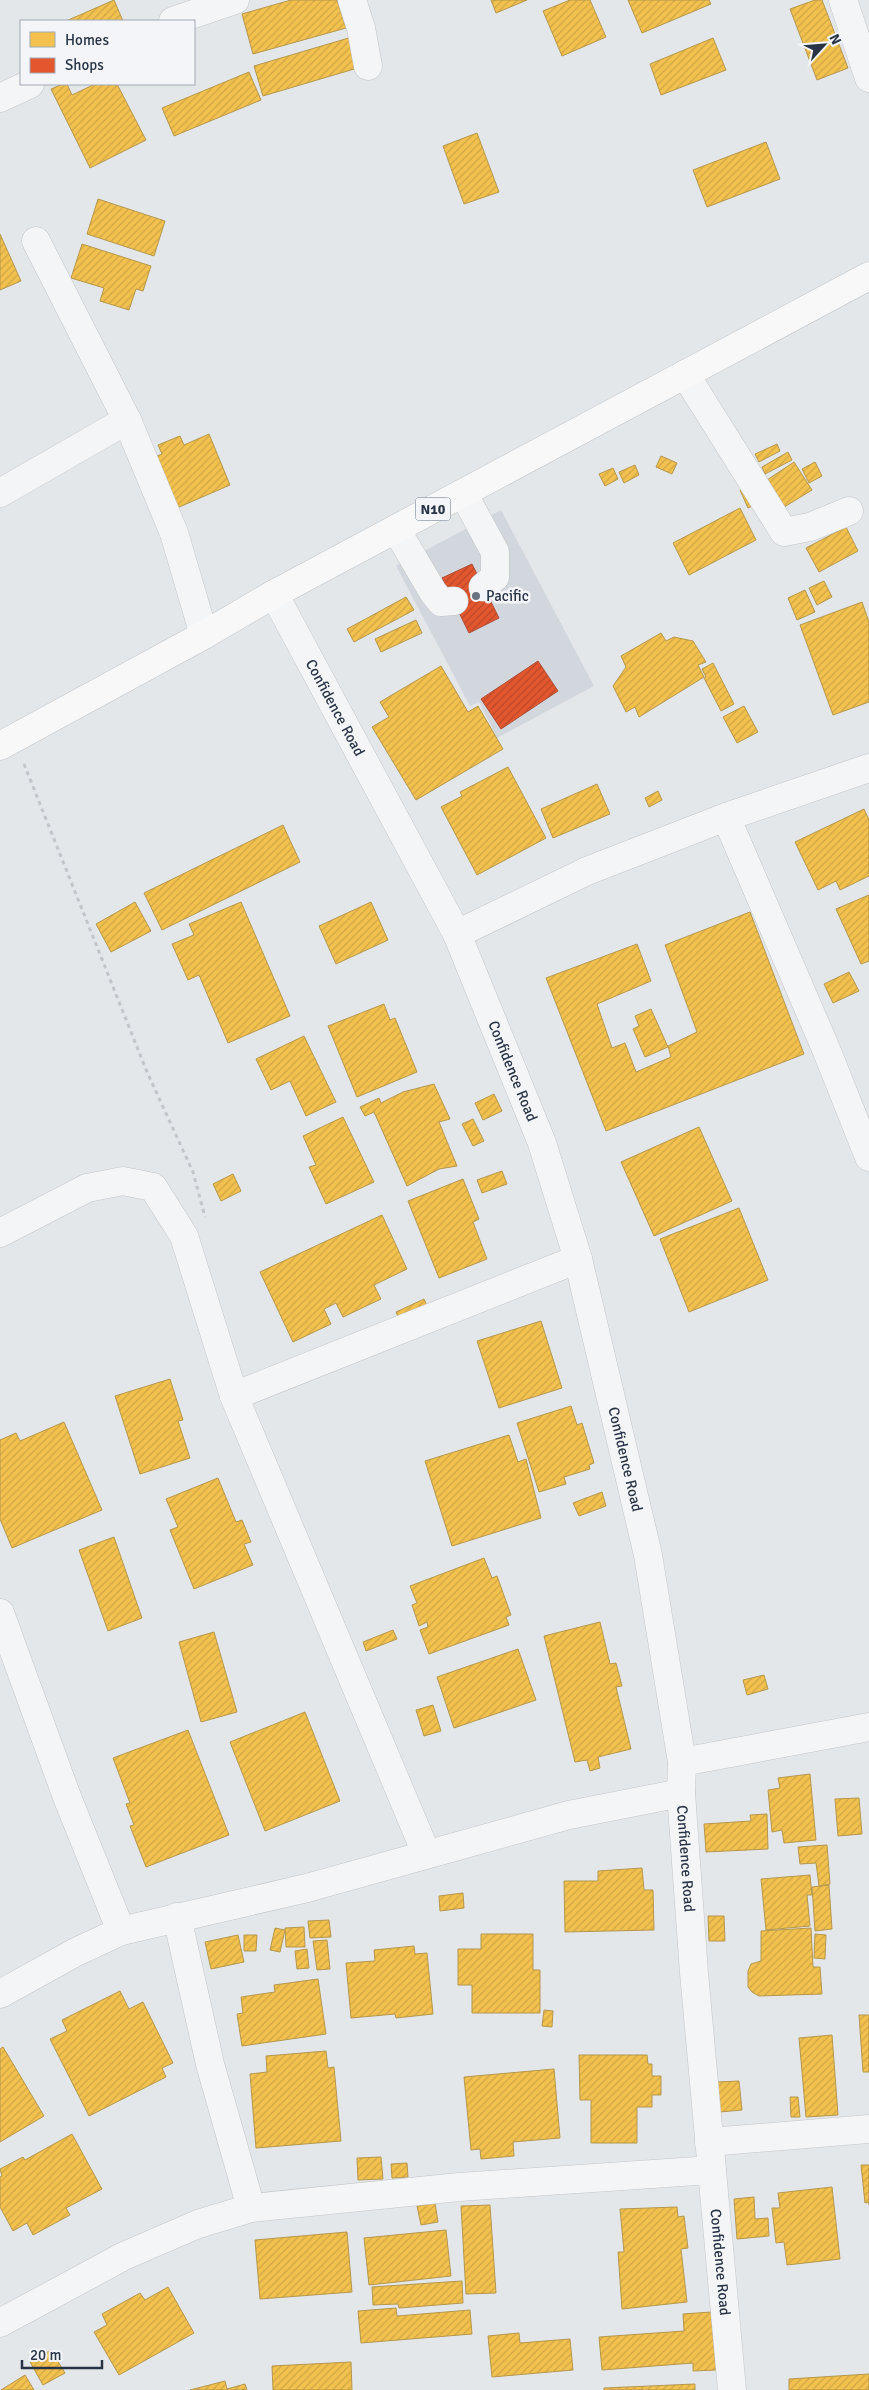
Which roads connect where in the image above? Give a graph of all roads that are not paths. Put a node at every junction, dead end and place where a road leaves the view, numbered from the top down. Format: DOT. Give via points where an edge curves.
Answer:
graph roads {
  1 [pos="235,0"];
  2 [pos="352,0"];
  3 [pos="843,0"];
  4 [pos="176,20"];
  5 [pos="368,66"];
  6 [pos="869,78"];
  7 [pos="28,85"];
  8 [pos="0,98"];
  9 [pos="36,241"];
  10 [pos="869,276"];
  11 [pos="685,374"];
  12 [pos="127,420"];
  13 [pos="0,493"];
  14 [pos="463,493"];
  15 [pos="849,511"];
  16 [pos="396,529"];
  17 [pos="483,586"];
  18 [pos="274,594"];
  19 [pos="454,601"];
  20 [pos="204,635"];
  21 [pos="6,743"];
  22 [pos="869,768"];
  23 [pos="726,817"];
  24 [pos="457,934"];
  25 [pos="869,1158"];
  26 [pos="0,1233"];
  27 [pos="578,1259"];
  28 [pos="234,1396"];
  29 [pos="2,1624"];
  30 [pos="869,1727"];
  31 [pos="682,1762"];
  32 [pos="681,1793"];
  33 [pos="426,1854"];
  34 [pos="177,1917"];
  35 [pos="121,1931"];
  36 [pos="0,1994"];
  37 [pos="869,2129"];
  38 [pos="709,2142"];
  39 [pos="712,2170"];
  40 [pos="251,2208"];
  41 [pos="0,2323"];
  42 [pos="732,2390"];
  1 -- 4 [label="street"];
  2 -- 5 [label="street"];
  3 -- 6 [label="street"];
  7 -- 8 [label="street"];
  9 -- 12 [label="street"];
  10 -- 11 [label="main road, N10"];
  11 -- 14 [label="main road, N10"];
  11 -- 15 [label="street" via="784,532 810,527"];
  12 -- 13 [label="street"];
  12 -- 20 [label="street" via="174,534"];
  14 -- 16 [label="main road, N10"];
  14 -- 17 [label="street" via="496,552 495,577"];
  16 -- 18 [label="main road, N10"];
  16 -- 19 [label="street" via="441,602"];
  18 -- 20 [label="main road, N10"];
  18 -- 24 [label="street, Confidence Road"];
  20 -- 21 [label="main road, N10"];
  22 -- 23 [label="street"];
  23 -- 24 [label="street" via="587,871"];
  23 -- 25 [label="street"];
  24 -- 27 [label="street, Confidence Road" via="542,1143"];
  26 -- 28 [label="street" via="87,1188 123,1181 153,1187 184,1236"];
  27 -- 28 [label="street"];
  27 -- 31 [label="street, Confidence Road" via="648,1555"];
  28 -- 33 [label="street"];
  29 -- 35 [label="street"];
  30 -- 31 [label="street"];
  31 -- 32 [label="street, Confidence Road"];
  32 -- 33 [label="street" via="569,1815"];
  32 -- 38 [label="street, Confidence Road"];
  33 -- 34 [label="street" via="307,1888"];
  34 -- 35 [label="street"];
  34 -- 40 [label="street" via="210,2064"];
  35 -- 36 [label="street"];
  37 -- 38 [label="street"];
  38 -- 39 [label="street, Confidence Road"];
  39 -- 40 [label="street" via="459,2187"];
  39 -- 42 [label="street, Confidence Road"];
  40 -- 41 [label="street" via="198,2224 124,2256"];
}
